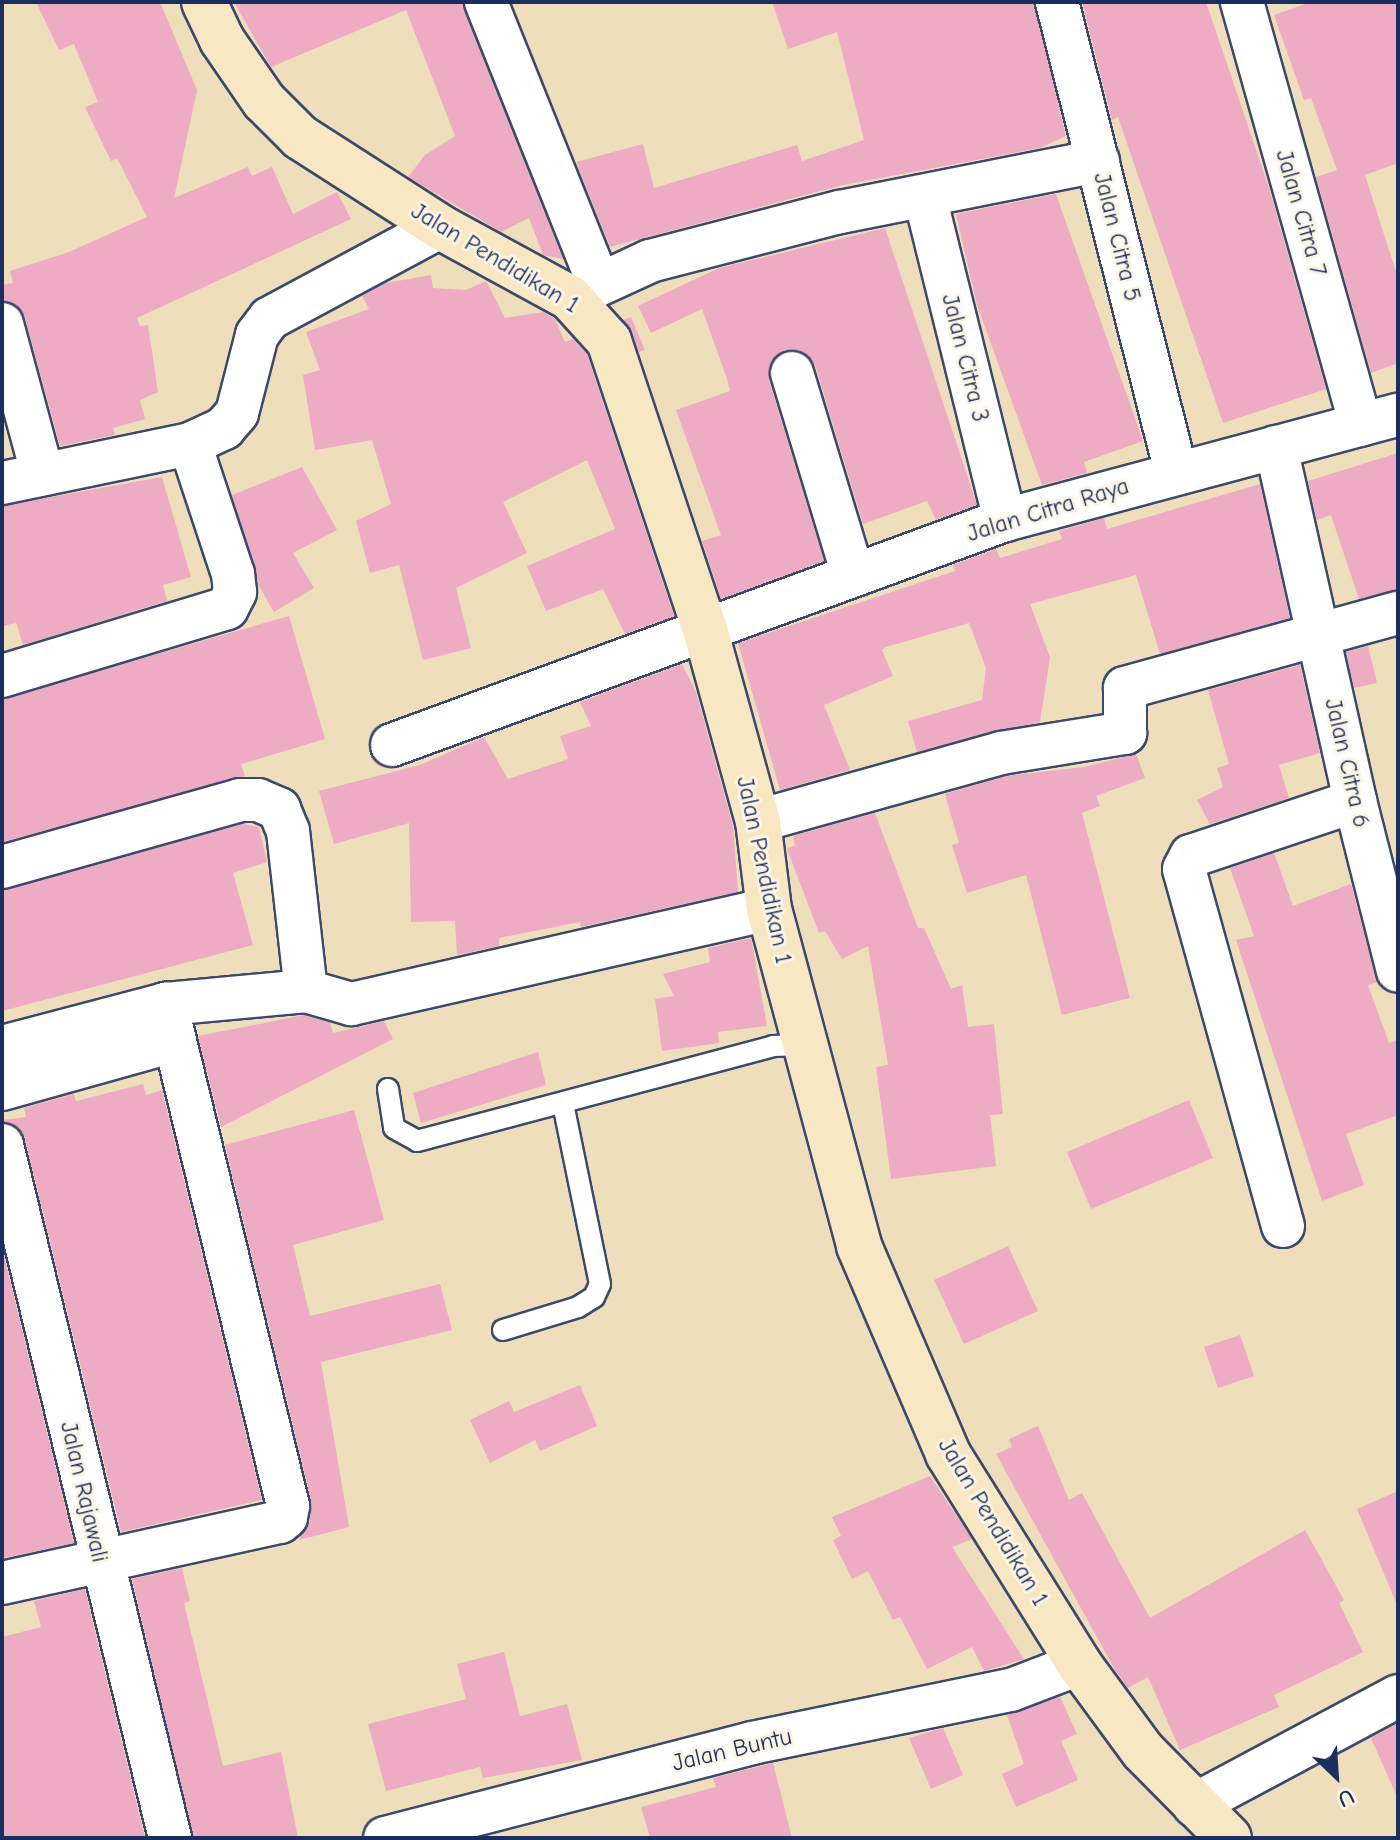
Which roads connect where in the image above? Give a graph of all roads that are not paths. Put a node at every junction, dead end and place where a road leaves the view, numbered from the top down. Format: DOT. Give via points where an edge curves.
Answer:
graph roads {
  1 [pos="204,2"];
  2 [pos="486,2"];
  3 [pos="1057,2"];
  4 [pos="1242,2"];
  5 [pos="1098,161"];
  6 [pos="925,197"];
  7 [pos="440,227"];
  8 [pos="584,290"];
  9 [pos="2,324"];
  10 [pos="792,373"];
  11 [pos="1379,420"];
  12 [pos="190,444"];
  13 [pos="1276,447"];
  14 [pos="42,472"];
  15 [pos="1176,473"];
  16 [pos="2,483"];
  17 [pos="1005,520"];
  18 [pos="853,575"];
  19 [pos="1398,613"];
  20 [pos="705,629"];
  21 [pos="1319,634"];
  22 [pos="2,676"];
  23 [pos="392,745"];
  24 [pos="1355,801"];
  25 [pos="758,821"];
  26 [pos="2,867"];
  27 [pos="769,909"];
  28 [pos="1398,971"];
  29 [pos="306,991"];
  30 [pos="170,1022"];
  31 [pos="804,1045"];
  32 [pos="2,1047"];
  33 [pos="2,1089"];
  34 [pos="388,1089"];
  35 [pos="563,1103"];
  36 [pos="5,1168"];
  37 [pos="1283,1226"];
  38 [pos="503,1330"];
  39 [pos="101,1562"];
  40 [pos="2,1583"];
  41 [pos="1079,1664"];
  42 [pos="1398,1696"];
  43 [pos="1194,1805"];
  44 [pos="170,1838"];
  45 [pos="385,1838"];
  46 [pos="1229,1838"];
  1 -- 7 [label="street, Jalan Pendidikan 1" via="222,40 264,101 300,137"];
  2 -- 8 [label="street"];
  3 -- 5 [label="street, Jalan Citra 5"];
  4 -- 11 [label="street, Jalan Citra 7"];
  5 -- 6 [label="street"];
  5 -- 15 [label="street, Jalan Citra 5"];
  6 -- 8 [label="street" via="840,212 650,261"];
  6 -- 17 [label="street, Jalan Citra 3"];
  7 -- 8 [label="street, Jalan Pendidikan 1"];
  7 -- 12 [label="street" via="270,318 257,335 237,413 224,428"];
  8 -- 20 [label="street, Jalan Pendidikan 1" via="609,341"];
  9 -- 14 [label="street"];
  10 -- 18 [label="street"];
  11 -- 13 [label="street, Jalan Citra Raya"];
  12 -- 14 [label="street"];
  12 -- 22 [label="street" via="233,574 235,592 227,608"];
  13 -- 15 [label="street, Jalan Citra Raya"];
  13 -- 21 [label="street, Jalan Citra 6"];
  14 -- 16 [label="street"];
  15 -- 17 [label="street, Jalan Citra Raya"];
  17 -- 18 [label="street, Jalan Citra Raya"];
  18 -- 20 [label="street, Jalan Citra Raya"];
  19 -- 21 [label="street"];
  20 -- 23 [label="street, Jalan Citra Raya"];
  20 -- 25 [label="street, Jalan Pendidikan 1"];
  21 -- 24 [label="street, Jalan Citra 6"];
  21 -- 25 [label="street" via="1125,688 1125,733 1001,753"];
  24 -- 28 [label="street, Jalan Citra 6"];
  24 -- 37 [label="street" via="1191,856 1184,869"];
  25 -- 27 [label="street, Jalan Pendidikan 1"];
  26 -- 29 [label="street" via="258,800 279,809 288,831"];
  27 -- 29 [label="street" via="351,1004"];
  27 -- 31 [label="street, Jalan Pendidikan 1"];
  29 -- 30 [label="street"];
  30 -- 32 [label="street"];
  30 -- 33 [label="street"];
  30 -- 39 [label="street" via="288,1506 280,1522"];
  31 -- 35 [label="lane" via="773,1046"];
  31 -- 41 [label="street, Jalan Pendidikan 1" via="859,1246 948,1454"];
  34 -- 35 [label="lane" via="394,1128 417,1141"];
  35 -- 38 [label="lane" via="600,1284 594,1297 578,1307"];
  36 -- 39 [label="street, Jalan Rajawali"];
  39 -- 40 [label="street"];
  39 -- 44 [label="street, Jalan Rajawali"];
  41 -- 43 [label="street, Jalan Pendidikan 1" via="1143,1751"];
  41 -- 45 [label="street, Jalan Buntu" via="981,1697 752,1743"];
  42 -- 43 [label="street"];
  43 -- 46 [label="street, Jalan Pendidikan 1"];
}
